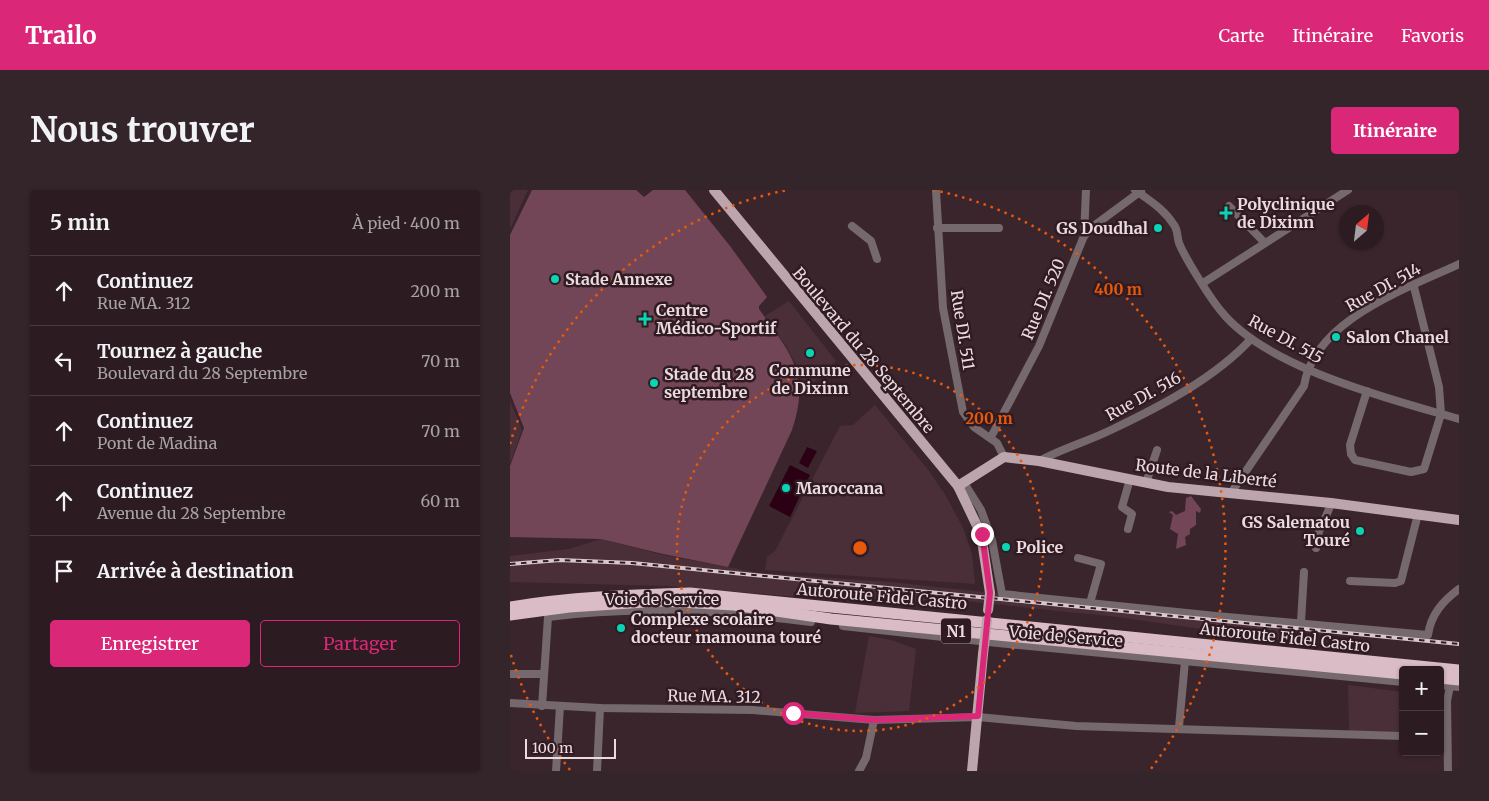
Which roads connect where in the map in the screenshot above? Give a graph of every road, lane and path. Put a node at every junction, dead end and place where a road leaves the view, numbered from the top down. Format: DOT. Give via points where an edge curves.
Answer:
graph roads {
  1 [pos="714,190"];
  2 [pos="936,190"];
  3 [pos="1086,190"];
  4 [pos="1348,190"];
  5 [pos="1139,191"];
  6 [pos="1229,206"];
  7 [pos="852,226"];
  8 [pos="937,228"];
  9 [pos="999,228"];
  10 [pos="1084,236"];
  11 [pos="1264,242"];
  12 [pos="877,259"];
  13 [pos="1459,264"];
  14 [pos="1203,283"];
  15 [pos="1413,284"];
  16 [pos="1251,339"];
  17 [pos="1306,369"];
  18 [pos="1367,391"];
  19 [pos="1441,414"];
  20 [pos="1459,419"];
  21 [pos="991,437"];
  22 [pos="1156,450"];
  23 [pos="1004,457"];
  24 [pos="1039,461"];
  25 [pos="1130,479"];
  26 [pos="1146,483"];
  27 [pos="961,484"];
  28 [pos="1231,493"];
  29 [pos="1330,503"];
  30 [pos="1418,514"];
  31 [pos="1459,520"];
  32 [pos="1128,530"];
  33 [pos="1316,548"];
  34 [pos="1078,558"];
  35 [pos="1304,572"];
  36 [pos="1350,581"];
  37 [pos="1459,589"];
  38 [pos="690,593"];
  39 [pos="1090,603"];
  40 [pos="510,607"];
  41 [pos="510,615"];
  42 [pos="987,615"];
  43 [pos="548,617"];
  44 [pos="510,621"];
  45 [pos="1301,622"];
  46 [pos="1191,644"];
  47 [pos="1185,661"];
  48 [pos="1459,670"];
  49 [pos="510,674"];
  50 [pos="544,674"];
  51 [pos="1399,674"];
  52 [pos="1399,682"];
  53 [pos="1455,683"];
  54 [pos="1459,687"];
  55 [pos="510,704"];
  56 [pos="542,706"];
  57 [pos="560,706"];
  58 [pos="600,708"];
  59 [pos="978,716"];
  60 [pos="874,720"];
  61 [pos="1179,727"];
  62 [pos="1399,736"];
  63 [pos="1444,737"];
  64 [pos="556,771"];
  65 [pos="597,771"];
  66 [pos="859,771"];
  67 [pos="972,771"];
  68 [pos="1448,771"];
  1 -- 27 [label="main road, Boulevard du 28 Septembre"];
  2 -- 8 [label="street, Rue DI. 511"];
  3 -- 10 [label="street"];
  4 -- 11 [label="street"];
  5 -- 10 [label="street, Rue DI. 520"];
  5 -- 14 [label="street, Rue DI. 515" via="1162,209 1176,226 1180,243"];
  6 -- 11 [label="street"];
  7 -- 12 [label="street" via="872,241"];
  8 -- 9 [label="street"];
  8 -- 21 [label="street, Rue DI. 511" via="943,308 963,412 974,427"];
  10 -- 21 [label="street, Rue DI. 520" via="1039,346"];
  11 -- 14 [label="street"];
  13 -- 15 [label="street, Rue DI. 514"];
  14 -- 16 [label="street, Rue DI. 515" via="1220,310"];
  15 -- 17 [label="street, Rue DI. 514" via="1352,318 1325,344"];
  15 -- 19 [label="street" via="1439,387"];
  16 -- 17 [label="street, Rue DI. 515"];
  16 -- 24 [label="street, Rue DI. 516" via="1236,355 1204,378 1155,407 1112,430"];
  17 -- 18 [label="street, Rue DI. 515"];
  17 -- 28 [label="street, Rue DI. 514" via="1304,386"];
  18 -- 19 [label="street, Rue DI. 515"];
  18 -- 19 [label="street" via="1350,446 1355,460 1410,472 1424,469"];
  19 -- 20 [label="street, Rue DI. 515"];
  21 -- 23 [label="street, Rue DI. 511"];
  22 -- 26 [label="street"];
  23 -- 24 [label="main road, Route de la Liberté"];
  23 -- 27 [label="main road"];
  24 -- 25 [label="main road, Route de la Liberté"];
  25 -- 26 [label="main road, Route de la Liberté"];
  25 -- 32 [label="street" via="1122,504 1132,514"];
  26 -- 28 [label="main road, Route de la Liberté"];
  27 -- 39 [label="street" via="981,510 1002,594"];
  27 -- 42 [label="main road, Boulevard du 28 Septembre, bridge" via="982,534 990,593"];
  28 -- 29 [label="main road, Route de la Liberté"];
  29 -- 30 [label="main road, Route de la Liberté"];
  29 -- 33 [label="street"];
  30 -- 31 [label="main road, Route de la Liberté"];
  30 -- 36 [label="street" via="1401,581"];
  34 -- 39 [label="street" via="1101,564"];
  35 -- 45 [label="street"];
  37 -- 45 [label="street" via="1435,613 1428,635"];
  38 -- 40 [label="highway, Autoroute Fidel Castro / N1" via="609,595"];
  38 -- 42 [label="highway" via="764,595"];
  38 -- 46 [label="highway, Autoroute Fidel Castro / N1"];
  39 -- 45 [label="street"];
  41 -- 51 [label="highway, Autoroute Fidel Castro / N1" via="660,601 734,605 831,619"];
  42 -- 46 [label="highway" via="1105,627"];
  42 -- 59 [label="main road, Boulevard du 28 Septembre, bridge"];
  43 -- 44 [label="highway"];
  43 -- 47 [label="street, Voie de Service" via="659,610 718,611"];
  43 -- 50 [label="street"];
  46 -- 48 [label="highway, Autoroute Fidel Castro / N1"];
  47 -- 52 [label="street, Voie de Service"];
  47 -- 61 [label="street"];
  49 -- 50 [label="street"];
  50 -- 56 [label="street"];
  53 -- 54 [label="street"];
  53 -- 63 [label="street" via="1447,701"];
  55 -- 56 [label="street, Rue MA. 312"];
  56 -- 57 [label="street, Rue MA. 312"];
  57 -- 58 [label="street, Rue MA. 312"];
  57 -- 64 [label="street"];
  58 -- 60 [label="street, Rue MA. 312" via="752,710"];
  58 -- 65 [label="street"];
  59 -- 60 [label="street, Rue MA. 312"];
  59 -- 61 [label="street, Rue MA. 312" via="1076,726"];
  59 -- 67 [label="main road"];
  60 -- 66 [label="street" via="866,758"];
  61 -- 62 [label="street, Rue MA. 312"];
  63 -- 68 [label="street"];
}
